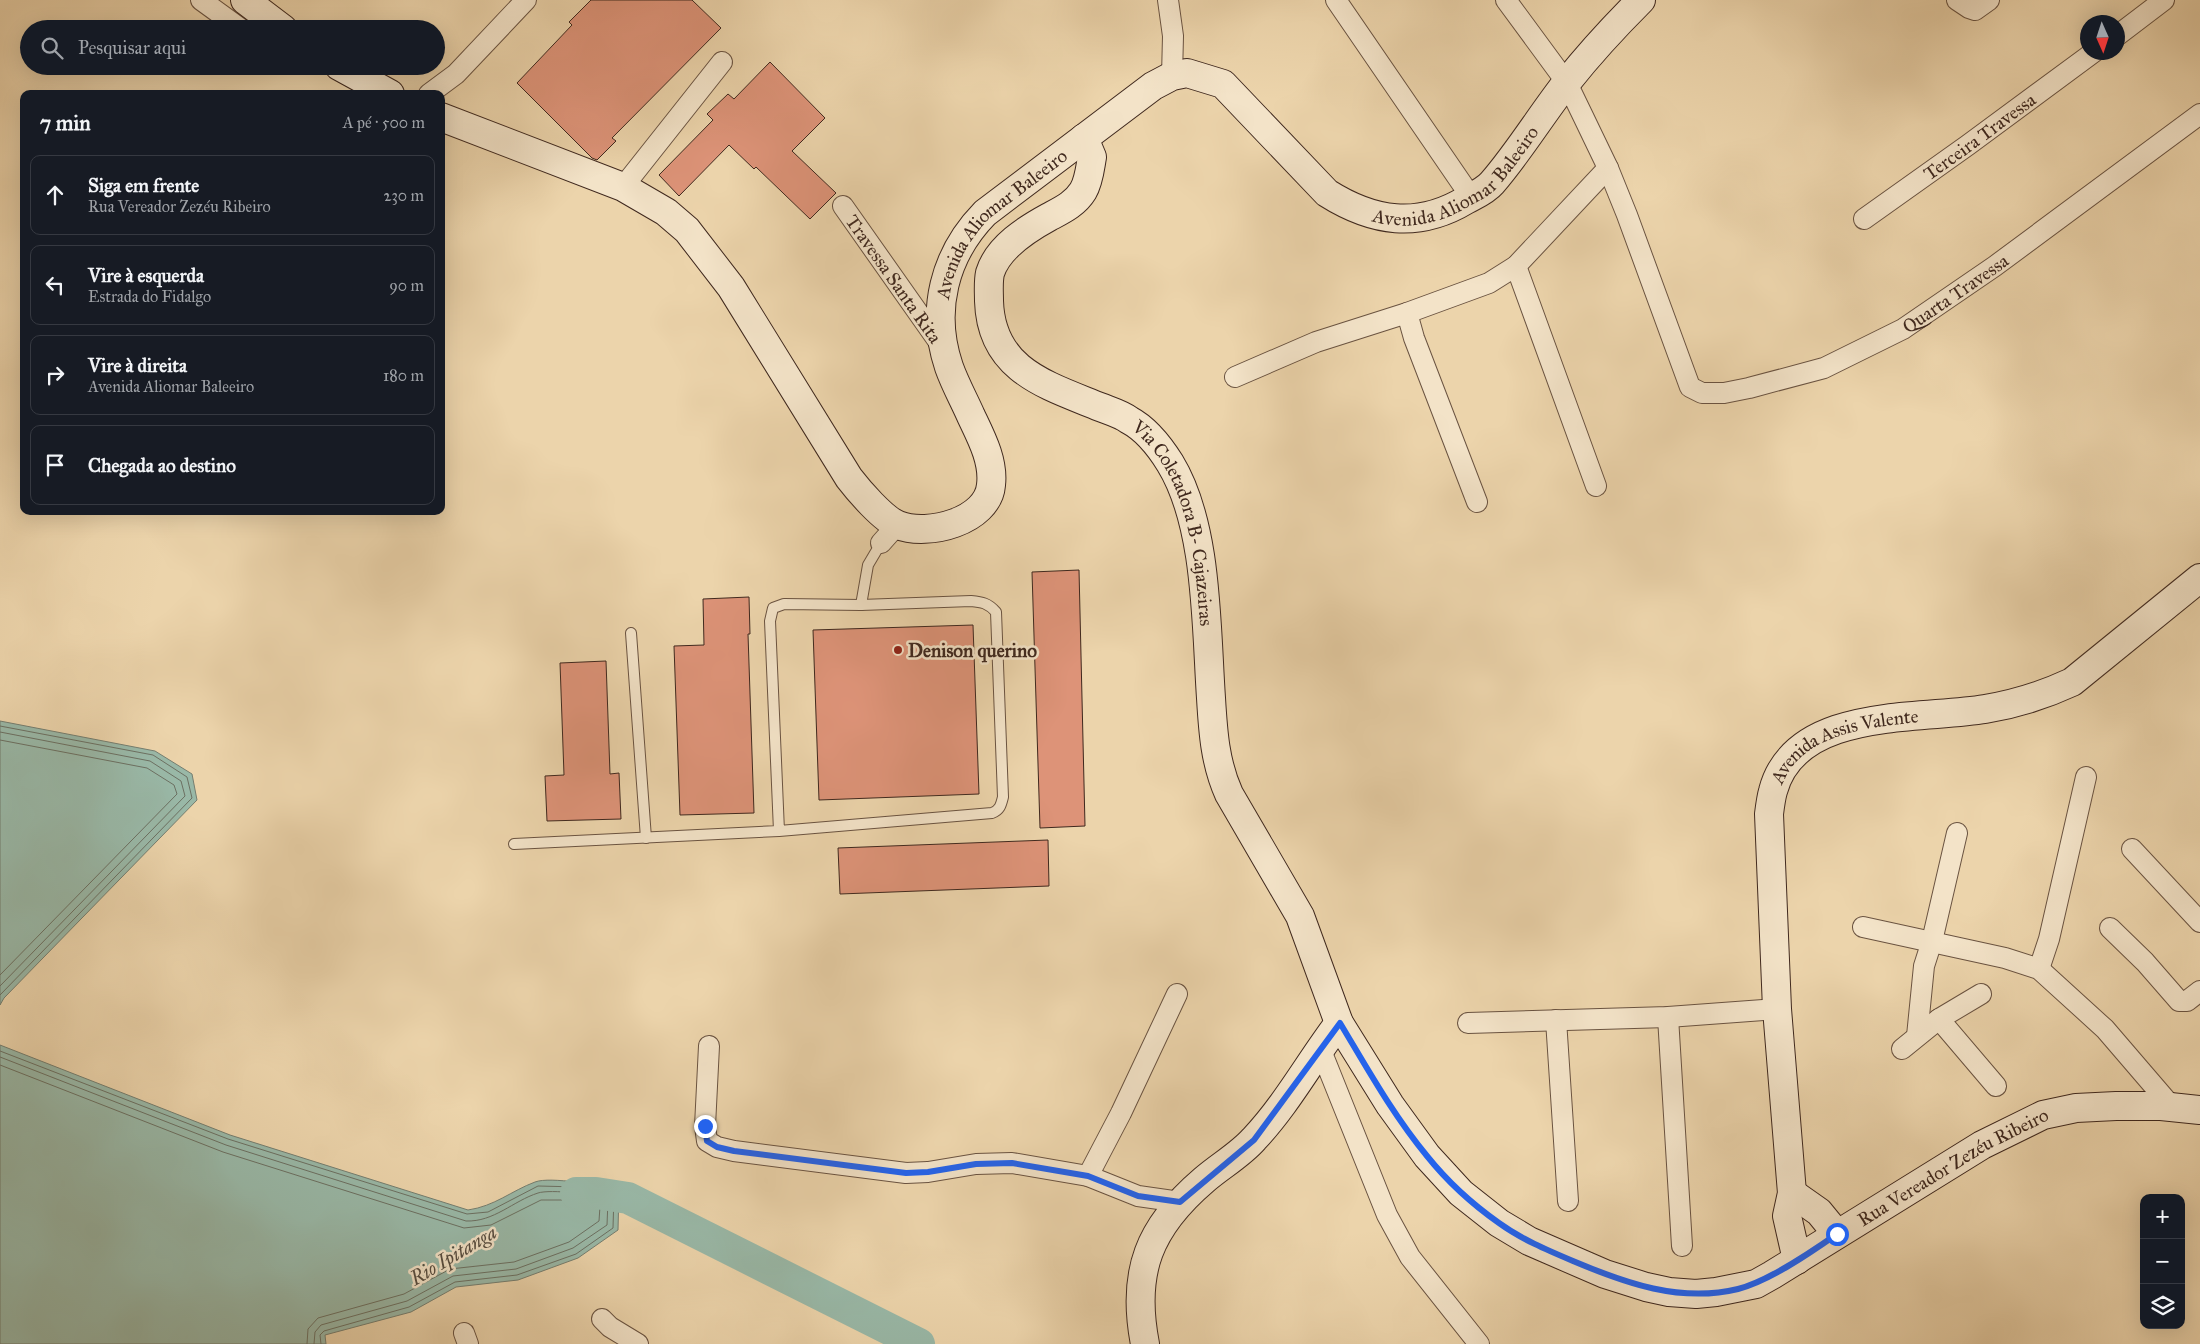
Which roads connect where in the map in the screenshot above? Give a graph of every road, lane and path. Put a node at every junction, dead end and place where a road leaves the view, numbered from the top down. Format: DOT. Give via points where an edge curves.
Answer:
graph roads {
  1 [pos="201,0"];
  2 [pos="245,0"];
  3 [pos="526,0"];
  4 [pos="1168,0"];
  5 [pos="1336,0"];
  6 [pos="1506,0"];
  7 [pos="1641,0"];
  8 [pos="1957,0"];
  9 [pos="1989,0"];
  10 [pos="2164,0"];
  11 [pos="229,20"];
  12 [pos="271,20"];
  13 [pos="2125,30"];
  14 [pos="2083,60"];
  15 [pos="722,62"];
  16 [pos="355,75"];
  17 [pos="1172,76"];
  18 [pos="1566,83"];
  19 [pos="383,90"];
  20 [pos="434,90"];
  21 [pos="2200,114"];
  22 [pos="445,119"];
  23 [pos="1088,147"];
  24 [pos="1608,168"];
  25 [pos="623,187"];
  26 [pos="1471,197"];
  27 [pos="843,206"];
  28 [pos="1864,219"];
  29 [pos="1516,266"];
  30 [pos="1407,313"];
  31 [pos="944,350"];
  32 [pos="1235,377"];
  33 [pos="1596,486"];
  34 [pos="1477,502"];
  35 [pos="889,534"];
  36 [pos="2200,578"];
  37 [pos="861,605"];
  38 [pos="631,633"];
  39 [pos="2086,777"];
  40 [pos="779,831"];
  41 [pos="1957,833"];
  42 [pos="646,838"];
  43 [pos="514,844"];
  44 [pos="2132,848"];
  45 [pos="2200,922"];
  46 [pos="1863,927"];
  47 [pos="2110,928"];
  48 [pos="1932,941"];
  49 [pos="2039,969"];
  50 [pos="1324,984"];
  51 [pos="2200,991"];
  52 [pos="1177,994"];
  53 [pos="1981,994"];
  54 [pos="1777,1009"];
  55 [pos="1668,1017"];
  56 [pos="1939,1019"];
  57 [pos="1556,1020"];
  58 [pos="1340,1023"];
  59 [pos="1468,1023"];
  60 [pos="1917,1036"];
  61 [pos="709,1046"];
  62 [pos="1320,1048"];
  63 [pos="1902,1049"];
  64 [pos="1996,1086"];
  65 [pos="2172,1107"];
  66 [pos="2200,1110"];
  67 [pos="1088,1176"];
  68 [pos="1792,1193"];
  69 [pos="1568,1201"];
  70 [pos="1180,1202"];
  71 [pos="1837,1234"];
  72 [pos="1682,1246"];
  73 [pos="1797,1260"];
  74 [pos="602,1319"];
  75 [pos="638,1344"];
  76 [pos="1145,1344"];
  77 [pos="1479,1344"];
  1 -- 11 [label="street"];
  2 -- 12 [label="main road"];
  3 -- 20 [label="street" via="456,74"];
  4 -- 17 [label="street" via="1173,36"];
  5 -- 26 [label="street"];
  6 -- 18 [label="street"];
  7 -- 18 [label="main road, Avenida Aliomar Baleeiro"];
  8 -- 9 [label="street" via="1975,10"];
  10 -- 13 [label="street"];
  14 -- 28 [label="street, Terceira Travessa"];
  15 -- 25 [label="street"];
  16 -- 19 [label="main road"];
  17 -- 23 [label="main road, Avenida Aliomar Baleeiro" via="1153,86"];
  17 -- 26 [label="main road, Avenida Aliomar Baleeiro" via="1187,73 1223,84 1314,182 1359,211 1395,219 1425,218"];
  18 -- 24 [label="street"];
  18 -- 26 [label="main road, Avenida Aliomar Baleeiro" via="1491,184"];
  21 -- 24 [label="street, Quarta Travessa" via="1995,266 1903,329 1824,368 1724,393 1702,393 1690,386"];
  22 -- 25 [label="main road"];
  23 -- 31 [label="main road, Avenida Aliomar Baleeiro" via="985,213 972,227 953,256 941,300"];
  23 -- 50 [label="main road, Via Coletadora B- Cajazeiras" via="1083,191 1070,206 1033,225 1014,240 990,273 990,320 1002,350 1015,364 1055,389 1129,420 1163,451 1173,468 1194,520 1220,774 1300,916"];
  24 -- 29 [label="street"];
  25 -- 35 [label="main road" via="666,212 700,244 731,287 849,478"];
  27 -- 31 [label="street, Travessa Santa Rita"];
  29 -- 30 [label="street" via="1489,283"];
  29 -- 33 [label="street"];
  30 -- 32 [label="street" via="1316,342"];
  30 -- 34 [label="street"];
  31 -- 35 [label="main road, Avenida Aliomar Baleeiro" via="990,466 991,485 987,501 967,518 933,528 914,528"];
  35 -- 37 [label="lane" via="868,566"];
  36 -- 54 [label="main road, Avenida Assis Valente" via="2072,682 2048,693 1984,709 1843,727 1813,739 1791,758 1773,790 1769,814"];
  37 -- 40 [label="lane" via="784,604 770,614"];
  37 -- 40 [label="lane" via="982,602 996,612 1001,806 992,813"];
  38 -- 42 [label="lane"];
  39 -- 49 [label="street" via="2049,939"];
  40 -- 42 [label="lane"];
  41 -- 48 [label="street"];
  42 -- 43 [label="lane"];
  44 -- 45 [label="street"];
  46 -- 48 [label="street"];
  47 -- 51 [label="street" via="2183,1002"];
  48 -- 49 [label="street"];
  48 -- 60 [label="street" via="1924,966"];
  49 -- 65 [label="street" via="2106,1029"];
  50 -- 58 [label="main road, Rua Vereador Zezéu Ribeiro"];
  52 -- 67 [label="street"];
  53 -- 56 [label="street"];
  54 -- 55 [label="street"];
  54 -- 68 [label="main road, Avenida Assis Valente"];
  55 -- 57 [label="street"];
  55 -- 72 [label="street"];
  56 -- 60 [label="street"];
  56 -- 64 [label="street"];
  57 -- 59 [label="street"];
  57 -- 69 [label="street"];
  58 -- 62 [label="main road"];
  58 -- 73 [label="main road, Rua Vereador Zezéu Ribeiro" via="1427,1156 1461,1193 1499,1223 1529,1241 1605,1274 1661,1290 1696,1294 1756,1284"];
  60 -- 63 [label="street"];
  61 -- 67 [label="street" via="705,1126 707,1141 717,1147 906,1173 992,1162"];
  62 -- 70 [label="main road" via="1254,1140"];
  62 -- 77 [label="street" via="1388,1216 1410,1257"];
  65 -- 66 [label="main road, Rua Vereador Zezéu Ribeiro"];
  65 -- 71 [label="main road, Rua Vereador Zezéu Ribeiro" via="2076,1108 2043,1115 1982,1145"];
  67 -- 70 [label="street" via="1138,1196"];
  68 -- 71 [label="main road" via="1819,1212"];
  68 -- 73 [label="main road, Avenida Assis Valente" via="1787,1216"];
  70 -- 76 [label="main road" via="1161,1227 1146,1256 1140,1286"];
  71 -- 73 [label="main road, Rua Vereador Zezéu Ribeiro"];
  74 -- 75 [label="street" via="610,1328"];
}
